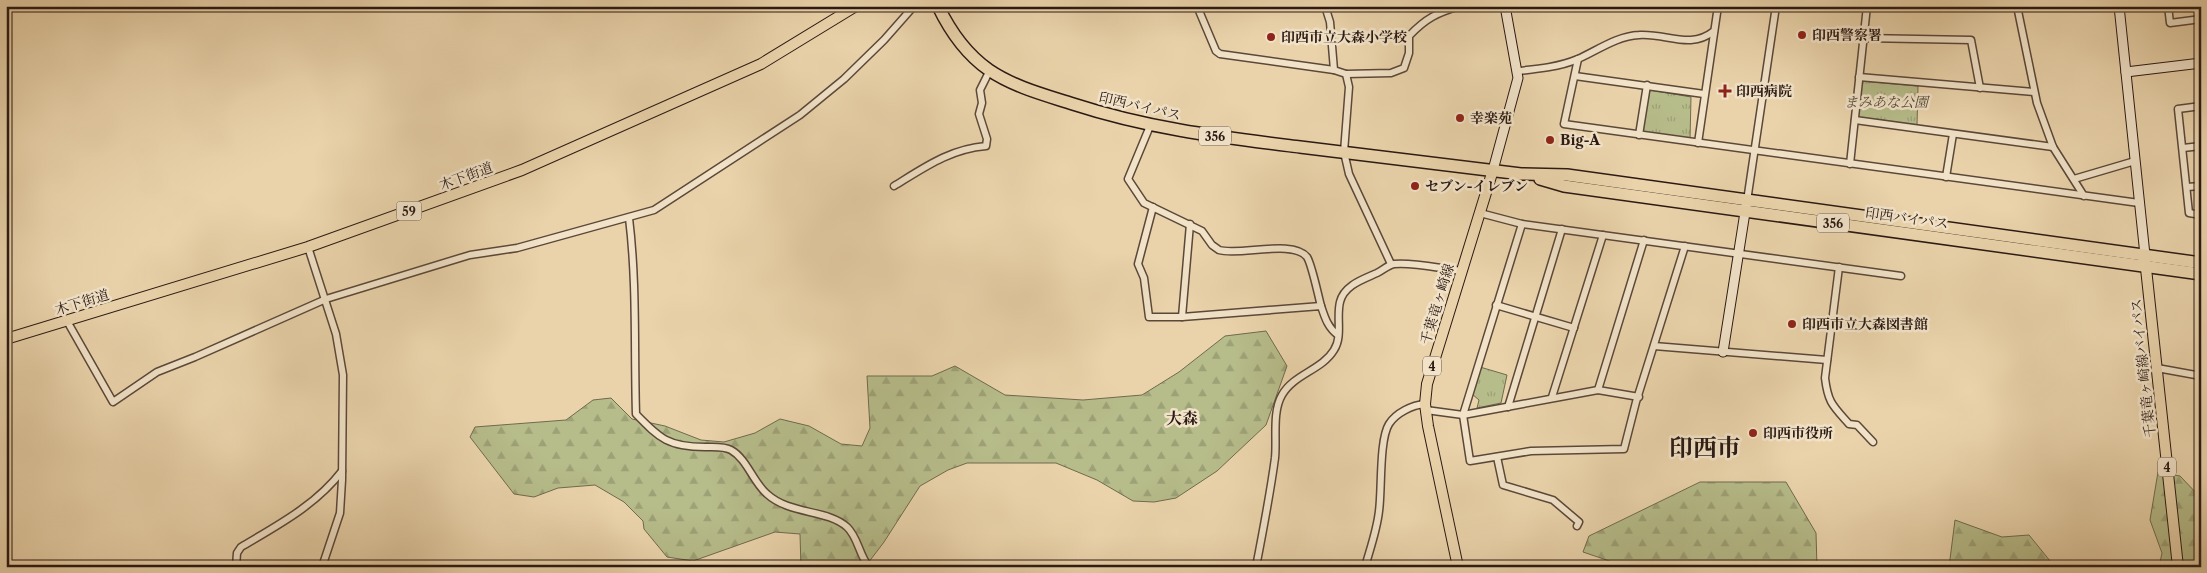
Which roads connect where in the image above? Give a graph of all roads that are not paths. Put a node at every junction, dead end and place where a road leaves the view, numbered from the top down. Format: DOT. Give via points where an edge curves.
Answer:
graph roads {
  1 [pos="856,6"];
  2 [pos="914,6"];
  3 [pos="938,6"];
  4 [pos="1197,6"];
  5 [pos="1325,6"];
  6 [pos="1460,6"];
  7 [pos="1506,6"];
  8 [pos="1718,6"];
  9 [pos="1776,6"];
  10 [pos="1867,6"];
  11 [pos="2017,6"];
  12 [pos="2119,6"];
  13 [pos="2168,6"];
  14 [pos="2201,19"];
  15 [pos="1714,31"];
  16 [pos="1864,38"];
  17 [pos="1578,59"];
  18 [pos="2201,63"];
  19 [pos="990,70"];
  20 [pos="1334,70"];
  21 [pos="1518,71"];
  22 [pos="2126,72"];
  23 [pos="1346,74"];
  24 [pos="1575,76"];
  25 [pos="1859,77"];
  26 [pos="1647,86"];
  27 [pos="1980,88"];
  28 [pos="2034,92"];
  29 [pos="1704,94"];
  30 [pos="2201,106"];
  31 [pos="1855,120"];
  32 [pos="1150,126"];
  33 [pos="1953,134"];
  34 [pos="1639,135"];
  35 [pos="1698,143"];
  36 [pos="2201,146"];
  37 [pos="2054,147"];
  38 [pos="2183,148"];
  39 [pos="1754,151"];
  40 [pos="1344,152"];
  41 [pos="2135,161"];
  42 [pos="1850,164"];
  43 [pos="1493,170"];
  44 [pos="1946,177"];
  45 [pos="2074,179"];
  46 [pos="894,186"];
  47 [pos="2201,186"];
  48 [pos="2187,187"];
  49 [pos="2084,196"];
  50 [pos="2139,203"];
  51 [pos="1746,206"];
  52 [pos="1153,207"];
  53 [pos="1480,213"];
  54 [pos="2201,214"];
  55 [pos="629,218"];
  56 [pos="1190,224"];
  57 [pos="1522,224"];
  58 [pos="1562,229"];
  59 [pos="1603,235"];
  60 [pos="1644,240"];
  61 [pos="1685,246"];
  62 [pos="308,247"];
  63 [pos="1738,254"];
  64 [pos="2145,261"];
  65 [pos="2201,263"];
  66 [pos="1391,264"];
  67 [pos="1839,267"];
  68 [pos="1462,271"];
  69 [pos="2201,274"];
  70 [pos="1901,276"];
  71 [pos="326,299"];
  72 [pos="1496,304"];
  73 [pos="1321,306"];
  74 [pos="1182,316"];
  75 [pos="1535,317"];
  76 [pos="67,321"];
  77 [pos="1574,328"];
  78 [pos="1338,335"];
  79 [pos="6,339"];
  80 [pos="1654,346"];
  81 [pos="1723,352"];
  82 [pos="1828,360"];
  83 [pos="2157,368"];
  84 [pos="2201,376"];
  85 [pos="1598,390"];
  86 [pos="1639,397"];
  87 [pos="1552,398"];
  88 [pos="1425,407"];
  89 [pos="1508,407"];
  90 [pos="1463,415"];
  91 [pos="1873,442"];
  92 [pos="1497,457"];
  93 [pos="342,471"];
  94 [pos="1577,526"];
  95 [pos="236,567"];
  96 [pos="322,567"];
  97 [pos="869,567"];
  98 [pos="1256,567"];
  99 [pos="1365,567"];
  100 [pos="1458,567"];
  101 [pos="2178,567"];
  1 -- 62 [label="main road, 木下街道 / 59" via="761,64 537,164"];
  2 -- 55 [label="street" via="844,79 800,114 654,210"];
  3 -- 19 [label="highway, 印西バイパス / 356" via="958,40"];
  4 -- 20 [label="street" via="1216,52 1220,54"];
  5 -- 20 [label="street" via="1330,22"];
  6 -- 23 [label="street" via="1434,14 1410,36 1410,53 1404,68 1391,73"];
  7 -- 21 [label="street"];
  8 -- 15 [label="street"];
  9 -- 39 [label="street"];
  10 -- 16 [label="street"];
  11 -- 28 [label="street"];
  12 -- 22 [label="street"];
  13 -- 14 [label="street" via="2170,23"];
  15 -- 17 [label="street" via="1704,39 1639,35 1624,38"];
  15 -- 29 [label="street"];
  16 -- 25 [label="street"];
  16 -- 27 [label="street" via="1971,40"];
  17 -- 21 [label="street"];
  17 -- 24 [label="street"];
  18 -- 22 [label="street"];
  19 -- 32 [label="highway, 印西バイパス / 356" via="1040,94"];
  19 -- 46 [label="street" via="980,90 980,114 986,146 948,154"];
  20 -- 23 [label="street"];
  21 -- 43 [label="street"];
  22 -- 41 [label="street"];
  23 -- 40 [label="street" via="1349,87"];
  24 -- 26 [label="street"];
  24 -- 34 [label="street" via="1564,124"];
  25 -- 27 [label="street"];
  25 -- 31 [label="street"];
  26 -- 29 [label="street"];
  26 -- 34 [label="street"];
  27 -- 28 [label="street"];
  28 -- 37 [label="street"];
  29 -- 35 [label="street"];
  30 -- 38 [label="street" via="2178,109"];
  31 -- 33 [label="street"];
  31 -- 42 [label="street"];
  32 -- 40 [label="highway, 印西バイパス / 356"];
  32 -- 52 [label="street" via="1128,179 1144,203"];
  33 -- 37 [label="street"];
  33 -- 44 [label="street"];
  34 -- 35 [label="street"];
  35 -- 39 [label="street"];
  36 -- 38 [label="street"];
  37 -- 45 [label="street"];
  38 -- 48 [label="street"];
  39 -- 42 [label="street"];
  39 -- 51 [label="street"];
  40 -- 43 [label="highway, 印西バイパス / 356"];
  40 -- 66 [label="street" via="1349,174"];
  41 -- 45 [label="street"];
  41 -- 50 [label="street"];
  42 -- 44 [label="street"];
  43 -- 51 [label="highway, 印西バイパス / 356" via="1567,175"];
  43 -- 53 [label="main road, 千葉竜ヶ崎線 / 4"];
  44 -- 49 [label="street"];
  45 -- 49 [label="street"];
  47 -- 48 [label="street"];
  48 -- 54 [label="street" via="2189,213"];
  49 -- 50 [label="street"];
  50 -- 64 [label="street"];
  51 -- 63 [label="street"];
  51 -- 64 [label="highway, 印西バイパス / 356"];
  52 -- 56 [label="street"];
  52 -- 74 [label="street" via="1138,264 1144,278 1149,316"];
  53 -- 57 [label="street"];
  53 -- 68 [label="main road, 千葉竜ヶ崎線 / 4"];
  55 -- 71 [label="street" via="517,248 470,256"];
  55 -- 97 [label="street" via="636,307 636,414 674,445 731,450 775,501 847,527"];
  56 -- 73 [label="street" via="1202,231 1212,245 1225,252 1298,250 1307,258"];
  56 -- 74 [label="street"];
  57 -- 58 [label="street"];
  57 -- 72 [label="street"];
  58 -- 59 [label="street"];
  58 -- 75 [label="street"];
  59 -- 60 [label="street"];
  59 -- 77 [label="street"];
  60 -- 61 [label="street"];
  60 -- 85 [label="street"];
  61 -- 63 [label="street"];
  61 -- 80 [label="street"];
  62 -- 71 [label="street"];
  62 -- 76 [label="main road, 木下街道 / 59"];
  63 -- 67 [label="street"];
  63 -- 81 [label="street"];
  64 -- 65 [label="highway, 印西バイパス / 356"];
  64 -- 69 [label="highway, 印西バイパス / 356"];
  64 -- 83 [label="main road, 千葉竜ヶ崎線バイパス / 4"];
  66 -- 68 [label="street"];
  66 -- 78 [label="street" via="1356,282 1346,291 1340,301"];
  67 -- 70 [label="street"];
  67 -- 82 [label="street"];
  68 -- 88 [label="main road, 千葉竜ヶ崎線 / 4" via="1427,384"];
  71 -- 76 [label="street" via="196,358 157,372 114,402"];
  71 -- 93 [label="street" via="343,375"];
  72 -- 75 [label="street"];
  72 -- 90 [label="street"];
  73 -- 74 [label="street"];
  73 -- 78 [label="street" via="1332,331"];
  75 -- 77 [label="street"];
  75 -- 89 [label="street"];
  76 -- 79 [label="main road, 木下街道 / 59"];
  77 -- 87 [label="street"];
  78 -- 98 [label="street" via="1333,351 1293,382 1282,395"];
  80 -- 81 [label="street"];
  80 -- 86 [label="street"];
  81 -- 82 [label="street"];
  82 -- 91 [label="street" via="1825,378 1829,402 1849,424 1856,425"];
  83 -- 84 [label="street"];
  83 -- 101 [label="main road, 千葉竜ヶ崎線バイパス / 4"];
  85 -- 86 [label="street"];
  85 -- 87 [label="street"];
  86 -- 92 [label="street" via="1624,449 1531,451"];
  87 -- 89 [label="street"];
  88 -- 90 [label="street"];
  88 -- 99 [label="street" via="1406,410 1397,416 1384,435 1379,513"];
  88 -- 100 [label="main road, 千葉竜ヶ崎線 / 4"];
  89 -- 90 [label="street"];
  90 -- 92 [label="street" via="1470,461"];
  92 -- 94 [label="street" via="1503,485 1553,500 1579,522"];
  93 -- 95 [label="street" via="332,484 299,512 241,548"];
  93 -- 96 [label="street" via="340,513"];
}
